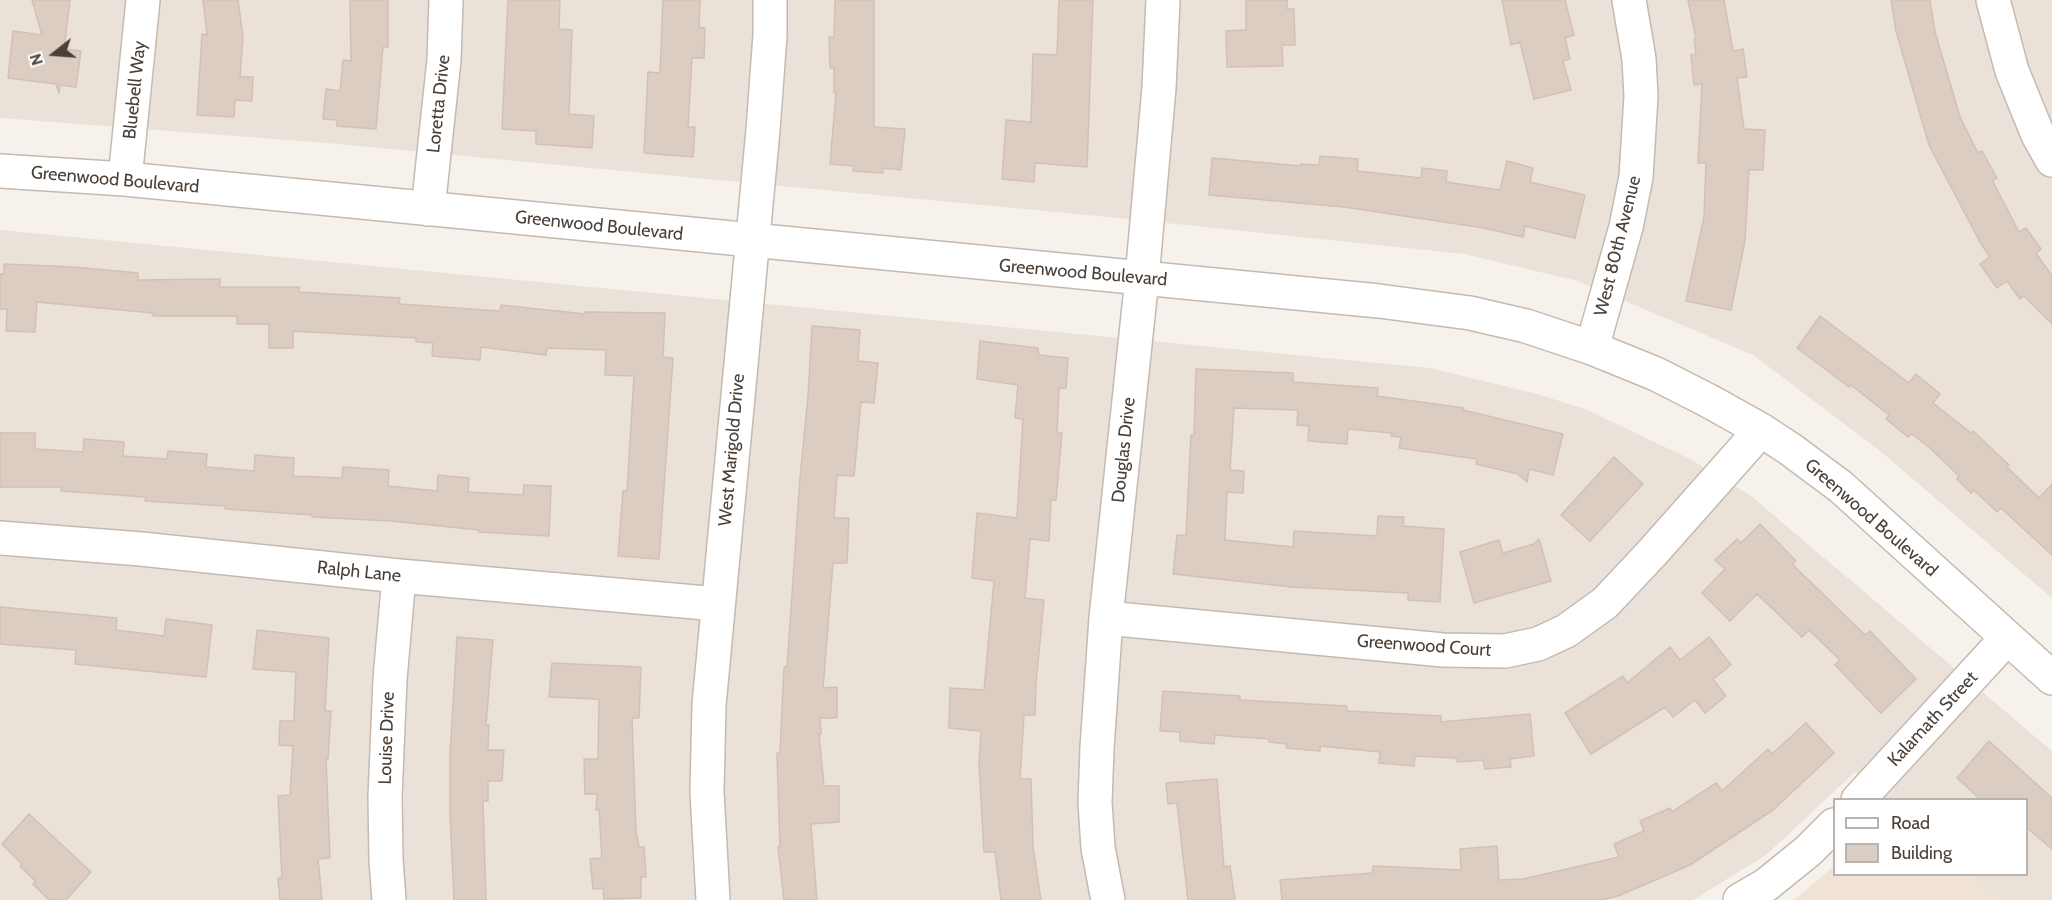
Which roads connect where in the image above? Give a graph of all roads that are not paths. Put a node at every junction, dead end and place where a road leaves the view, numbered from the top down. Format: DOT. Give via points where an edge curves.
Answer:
graph roads {
  1 [pos="143,0"];
  2 [pos="446,0"];
  3 [pos="770,0"];
  4 [pos="1163,0"];
  5 [pos="1629,0"];
  6 [pos="1993,0"];
  7 [pos="2047,141"];
  8 [pos="0,171"];
  9 [pos="125,180"];
  10 [pos="428,209"];
  11 [pos="752,241"];
  12 [pos="1142,278"];
  13 [pos="1592,348"];
  14 [pos="1761,430"];
  15 [pos="0,538"];
  16 [pos="399,576"];
  17 [pos="718,604"];
  18 [pos="1107,618"];
  19 [pos="2007,638"];
  20 [pos="2052,678"];
  21 [pos="1860,798"];
  22 [pos="1833,826"];
  23 [pos="390,900"];
  24 [pos="714,900"];
  25 [pos="1108,900"];
  26 [pos="1740,900"];
  1 -- 9 [label="street, Bluebell Way"];
  2 -- 10 [label="street, Loretta Drive" via="444,60"];
  3 -- 11 [label="street, West Marigold Drive"];
  4 -- 12 [label="street, Douglas Drive"];
  5 -- 13 [label="street, West 80th Avenue" via="1641,96 1636,177"];
  6 -- 7 [label="street" via="2012,71"];
  8 -- 9 [label="street, Greenwood Boulevard"];
  9 -- 10 [label="street, Greenwood Boulevard"];
  10 -- 11 [label="street, Greenwood Boulevard"];
  11 -- 12 [label="street, Greenwood Boulevard"];
  11 -- 17 [label="street, West Marigold Drive"];
  12 -- 13 [label="street, Greenwood Boulevard" via="1470,313"];
  12 -- 18 [label="street, Douglas Drive"];
  13 -- 14 [label="street, Greenwood Boulevard" via="1656,374"];
  14 -- 18 [label="street, Greenwood Court" via="1605,603 1566,631 1538,644 1505,651 1443,650"];
  14 -- 19 [label="street, Greenwood Boulevard" via="1841,487"];
  15 -- 16 [label="street, Ralph Lane"];
  16 -- 17 [label="street, Ralph Lane"];
  16 -- 23 [label="street, Louise Drive" via="385,797"];
  17 -- 24 [label="street, West Marigold Drive" via="707,792"];
  18 -- 25 [label="street, Douglas Drive" via="1095,802 1098,848"];
  19 -- 20 [label="street, Greenwood Boulevard"];
  19 -- 21 [label="street, Kalamath Street"];
  22 -- 26 [label="street" via="1766,885"];
}
